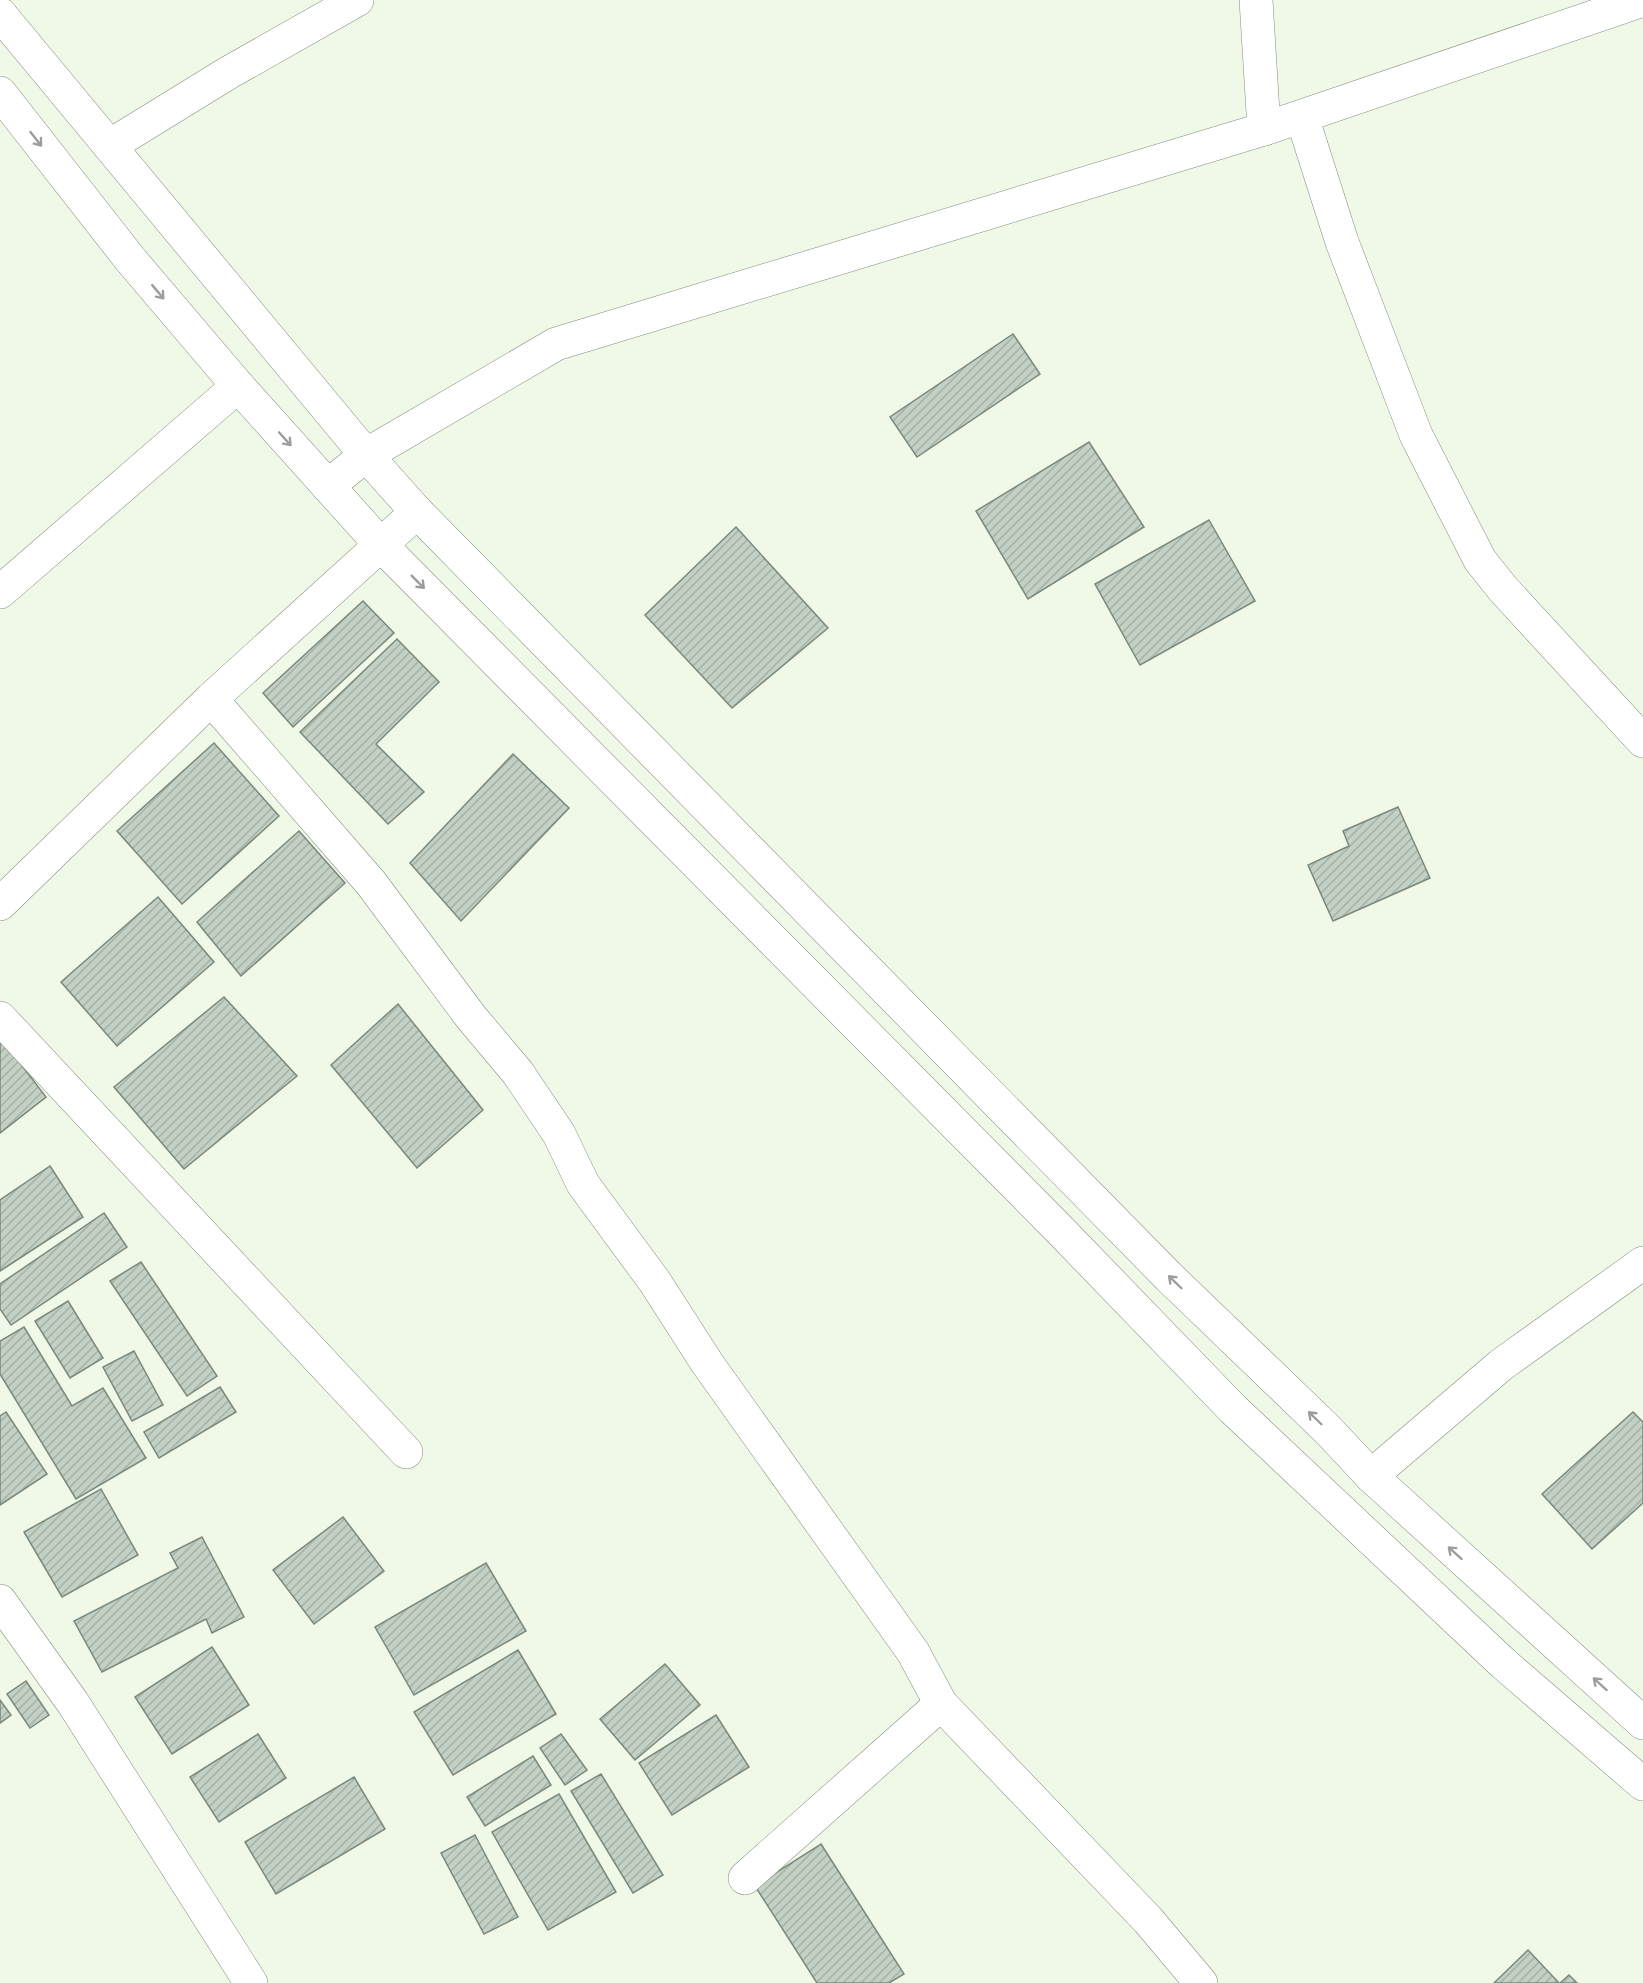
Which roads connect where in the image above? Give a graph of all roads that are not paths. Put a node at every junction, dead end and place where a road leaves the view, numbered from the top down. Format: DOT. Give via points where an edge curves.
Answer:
graph roads {
  1 [pos="357,0"];
  2 [pos="1256,0"];
  3 [pos="1643,0"];
  4 [pos="0,14"];
  5 [pos="0,93"];
  6 [pos="1302,117"];
  7 [pos="1264,129"];
  8 [pos="111,145"];
  9 [pos="238,386"];
  10 [pos="366,455"];
  11 [pos="328,486"];
  12 [pos="417,512"];
  13 [pos="380,544"];
  14 [pos="0,592"];
  15 [pos="211,699"];
  16 [pos="1643,741"];
  17 [pos="0,904"];
  18 [pos="0,1018"];
  19 [pos="1643,1263"];
  20 [pos="406,1452"];
  21 [pos="1371,1476"];
  22 [pos="0,1601"];
  23 [pos="941,1704"];
  24 [pos="1643,1723"];
  25 [pos="1643,1784"];
  26 [pos="745,1878"];
  27 [pos="251,1983"];
  28 [pos="1201,1983"];
  1 -- 8 [label="street"];
  2 -- 7 [label="street"];
  3 -- 6 [label="street"];
  4 -- 8 [label="street"];
  5 -- 9 [label="street, one-way" via="130,259"];
  6 -- 7 [label="street"];
  6 -- 16 [label="street" via="1342,242 1416,435 1480,560"];
  7 -- 10 [label="street" via="556,344"];
  8 -- 10 [label="street"];
  9 -- 11 [label="street, one-way"];
  9 -- 14 [label="street"];
  10 -- 11 [label="street"];
  10 -- 12 [label="street"];
  11 -- 13 [label="street"];
  12 -- 13 [label="street"];
  21 -- 12 [label="street, one-way" via="1168,1276"];
  13 -- 15 [label="street"];
  13 -- 25 [label="street, one-way" via="1233,1409 1504,1664"];
  15 -- 17 [label="street"];
  15 -- 23 [label="street" via="371,883 518,1073 559,1134 583,1184 913,1652"];
  18 -- 20 [label="street"];
  19 -- 21 [label="street" via="1501,1365"];
  24 -- 21 [label="street, one-way"];
  22 -- 27 [label="street" via="73,1704"];
  23 -- 26 [label="street"];
  23 -- 28 [label="street" via="1148,1920"];
}
